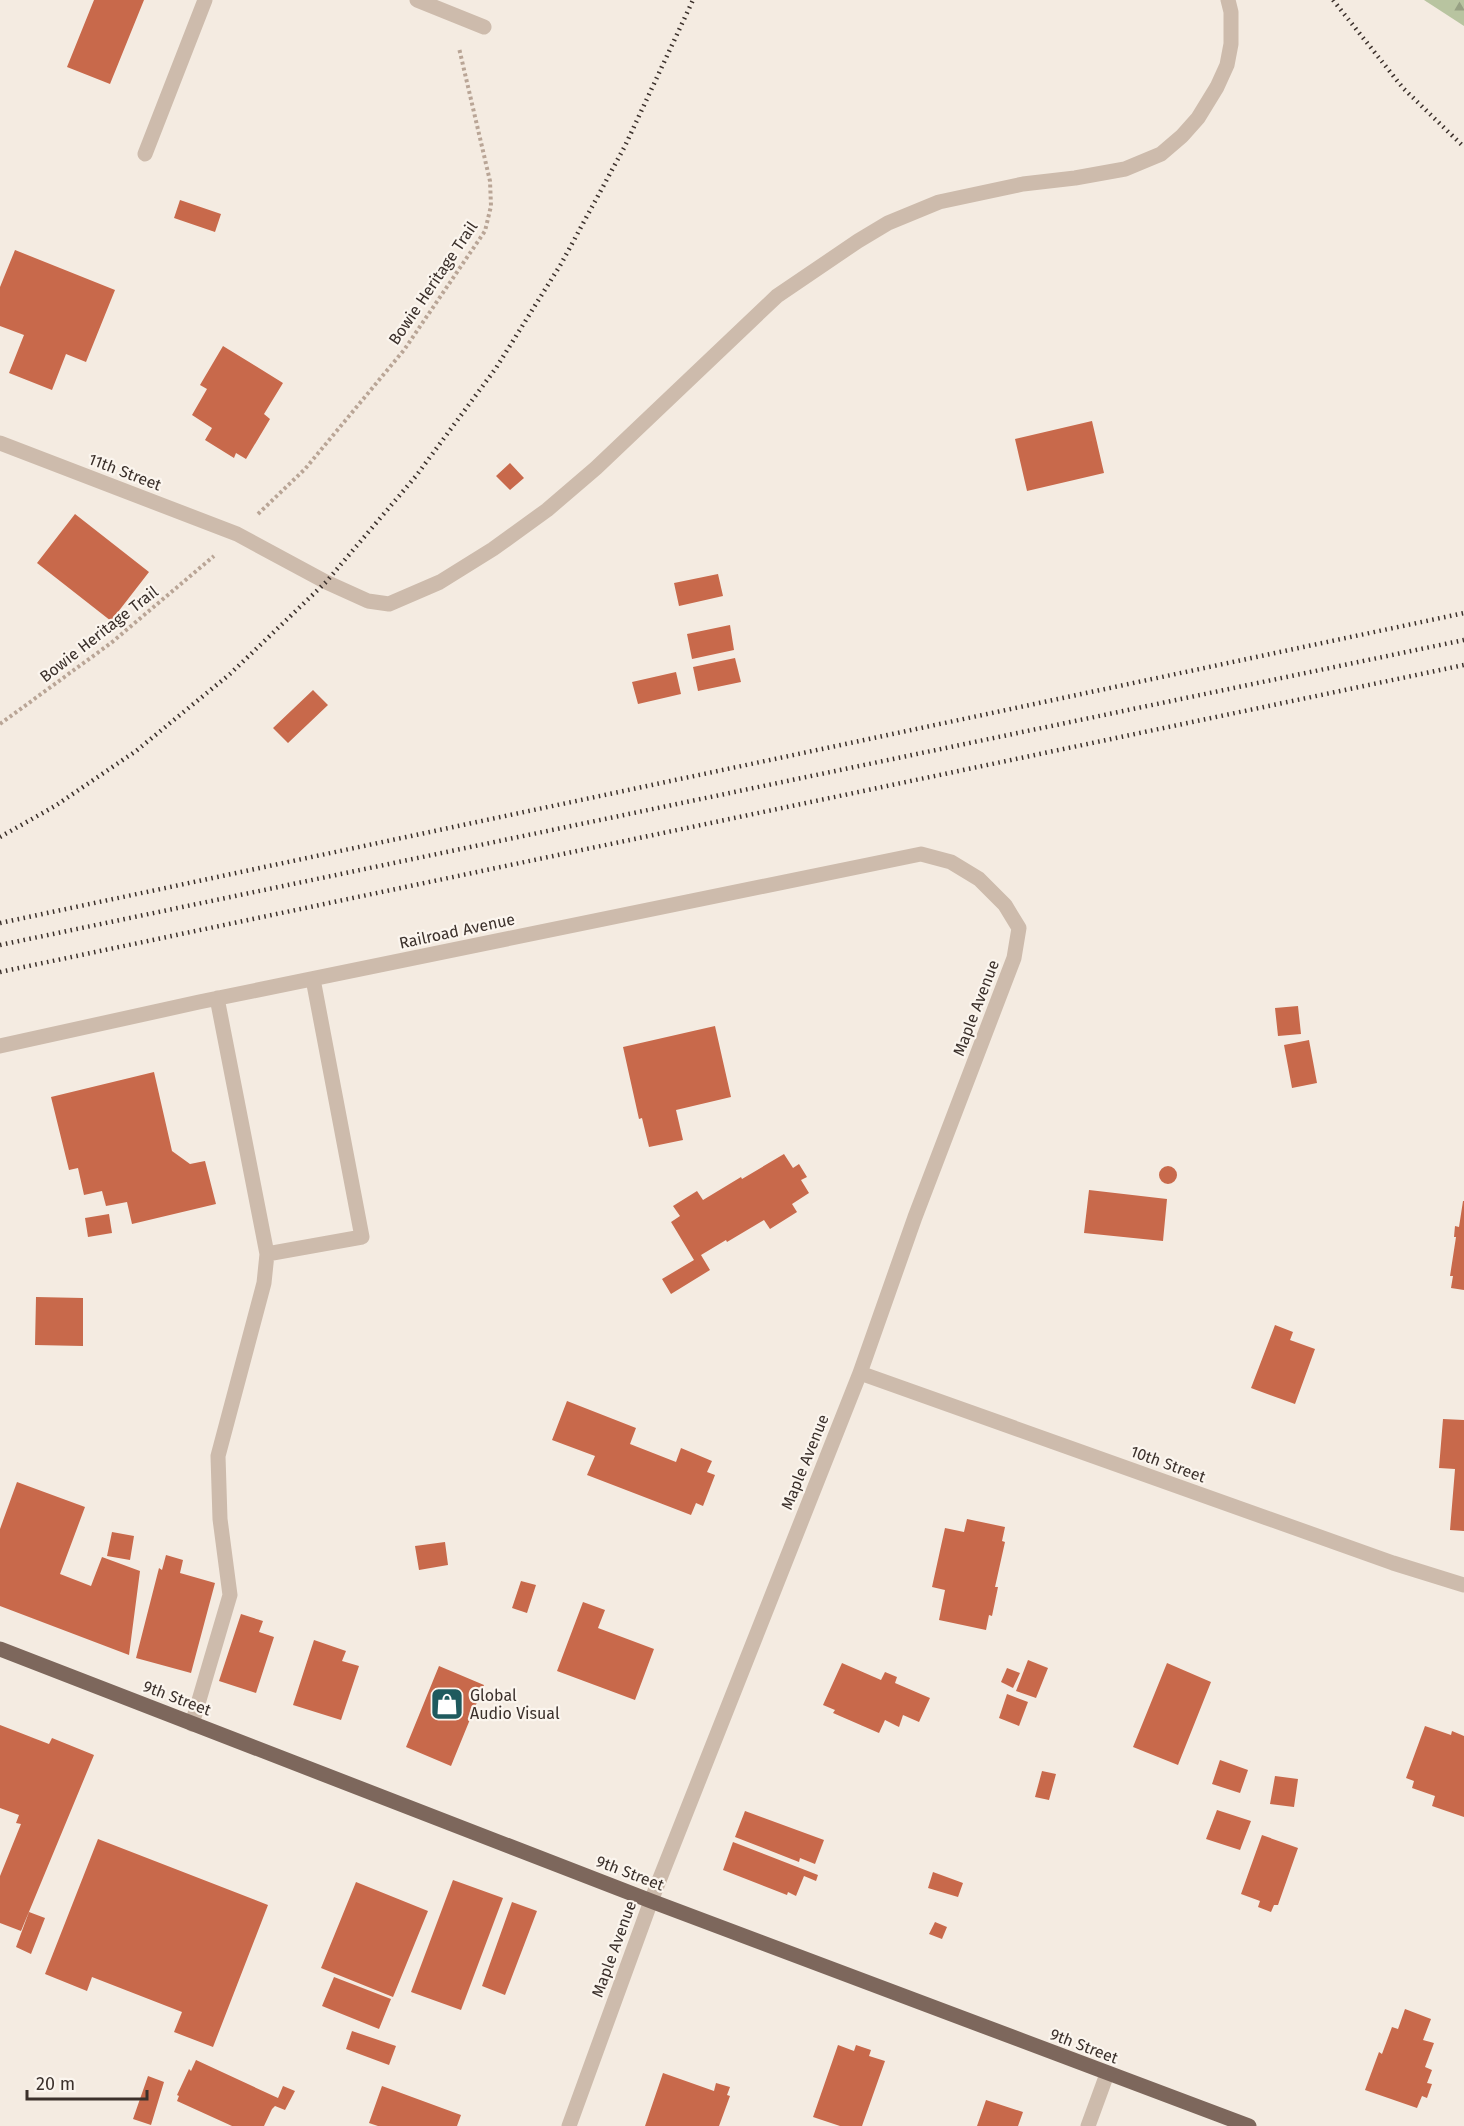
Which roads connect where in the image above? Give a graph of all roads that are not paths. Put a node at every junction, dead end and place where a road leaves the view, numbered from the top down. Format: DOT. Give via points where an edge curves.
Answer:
graph roads {
  1 [pos="205,0"];
  2 [pos="417,0"];
  3 [pos="1228,0"];
  4 [pos="484,27"];
  5 [pos="145,154"];
  6 [pos="0,443"];
  7 [pos="921,854"];
  8 [pos="313,979"];
  9 [pos="217,998"];
  10 [pos="0,1046"];
  11 [pos="267,1254"];
  12 [pos="860,1373"];
  13 [pos="1464,1585"];
  14 [pos="0,1649"];
  15 [pos="192,1724"];
  16 [pos="651,1901"];
  17 [pos="1107,2074"];
  18 [pos="569,2126"];
  19 [pos="1088,2126"];
  20 [pos="1249,2126"];
  1 -- 5 [label="street"];
  2 -- 4 [label="street"];
  3 -- 6 [label="street, 11th Street" via="1231,44 1227,65 1198,118 1161,154 1125,169 1023,184 939,202 888,223 777,296 547,510 440,582 389,604 368,601 326,582 237,534"];
  7 -- 8 [label="street, Railroad Avenue"];
  7 -- 12 [label="street, Maple Avenue" via="951,862 980,879 1005,905 1019,928 1014,958"];
  8 -- 9 [label="street, Railroad Avenue"];
  8 -- 11 [label="street" via="362,1237"];
  9 -- 10 [label="street, Railroad Avenue"];
  9 -- 11 [label="street"];
  11 -- 15 [label="street" via="264,1283 218,1456 220,1519 230,1595"];
  12 -- 13 [label="street, 10th Street"];
  12 -- 16 [label="street, Maple Avenue"];
  14 -- 15 [label="main road, 9th Street"];
  15 -- 16 [label="main road, 9th Street"];
  16 -- 17 [label="main road, 9th Street"];
  16 -- 18 [label="street, Maple Avenue"];
  17 -- 19 [label="street"];
  17 -- 20 [label="main road, 9th Street"];
}
